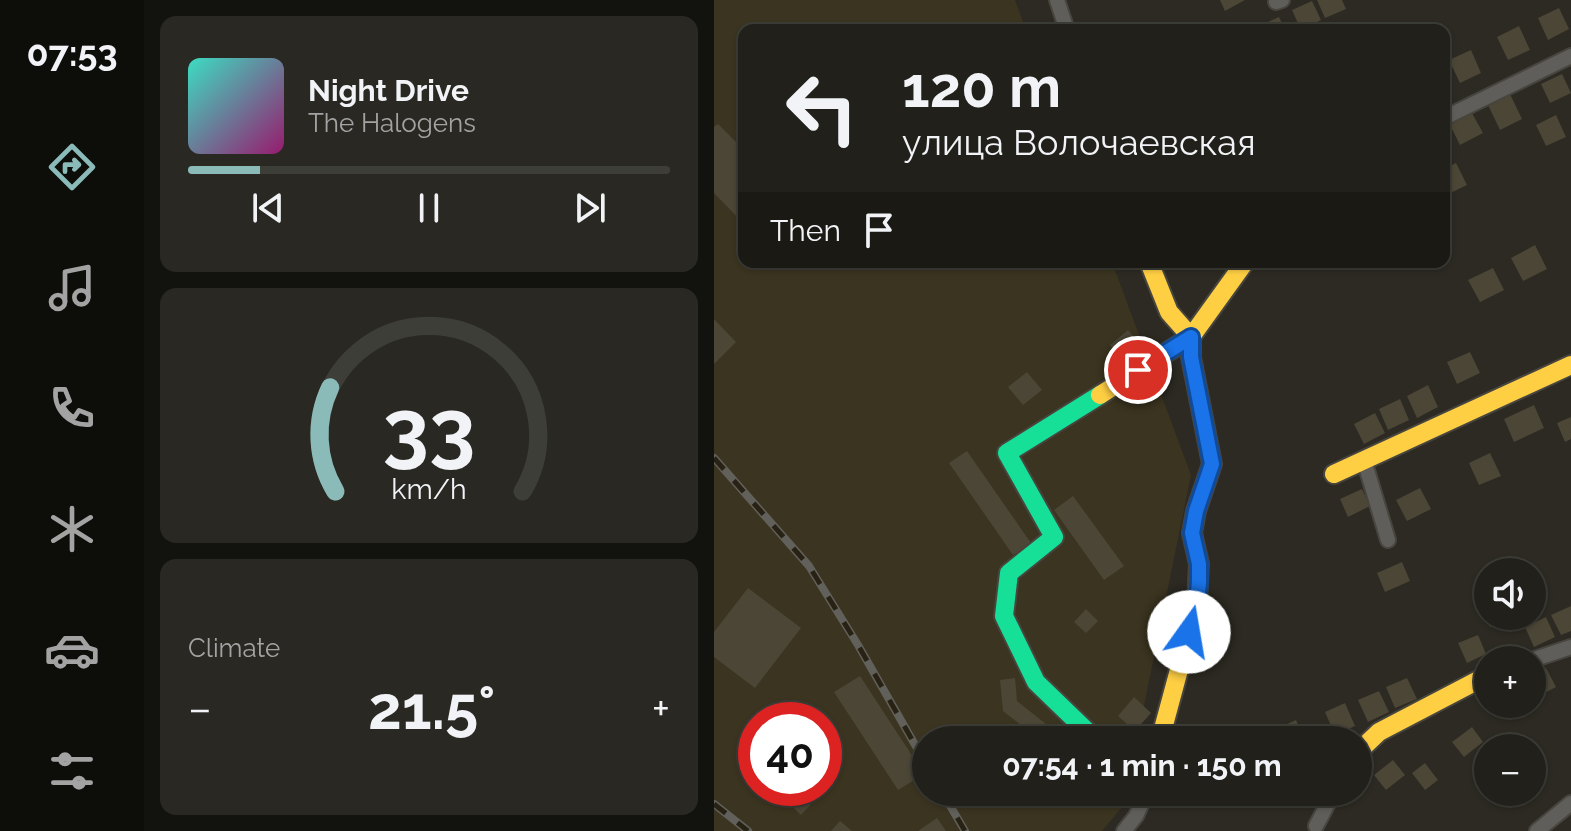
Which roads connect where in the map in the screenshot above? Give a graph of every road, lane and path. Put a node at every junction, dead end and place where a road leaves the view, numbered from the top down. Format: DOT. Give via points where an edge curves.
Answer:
graph roads {
  1 [pos="1057,0"];
  2 [pos="1065,24"];
  3 [pos="1571,56"];
  4 [pos="1450,115"];
  5 [pos="1151,268"];
  6 [pos="1241,268"];
  7 [pos="1191,337"];
  8 [pos="1571,365"];
  9 [pos="1364,460"];
  10 [pos="1334,474"];
  11 [pos="1388,540"];
  12 [pos="1571,647"];
  13 [pos="1546,655"];
  14 [pos="1474,682"];
  15 [pos="1082,726"];
  16 [pos="1164,726"];
  17 [pos="1372,739"];
  18 [pos="1571,803"];
  19 [pos="1141,806"];
  20 [pos="1327,806"];
  21 [pos="1316,826"];
  22 [pos="1124,831"];
  23 [pos="1537,831"];
  1 -- 2 [label="street"];
  3 -- 4 [label="street"];
  5 -- 7 [label="street" via="1166,309"];
  6 -- 7 [label="street"];
  7 -- 15 [label="street" via="1007,453 1054,537 1009,573 1004,616 1036,682"];
  7 -- 16 [label="street" via="1212,464 1192,533 1199,564 1197,603"];
  8 -- 9 [label="street"];
  9 -- 10 [label="street"];
  9 -- 11 [label="street"];
  12 -- 13 [label="street"];
  14 -- 17 [label="street"];
  18 -- 23 [label="street"];
  19 -- 22 [label="street"];
  20 -- 21 [label="street"];
}
